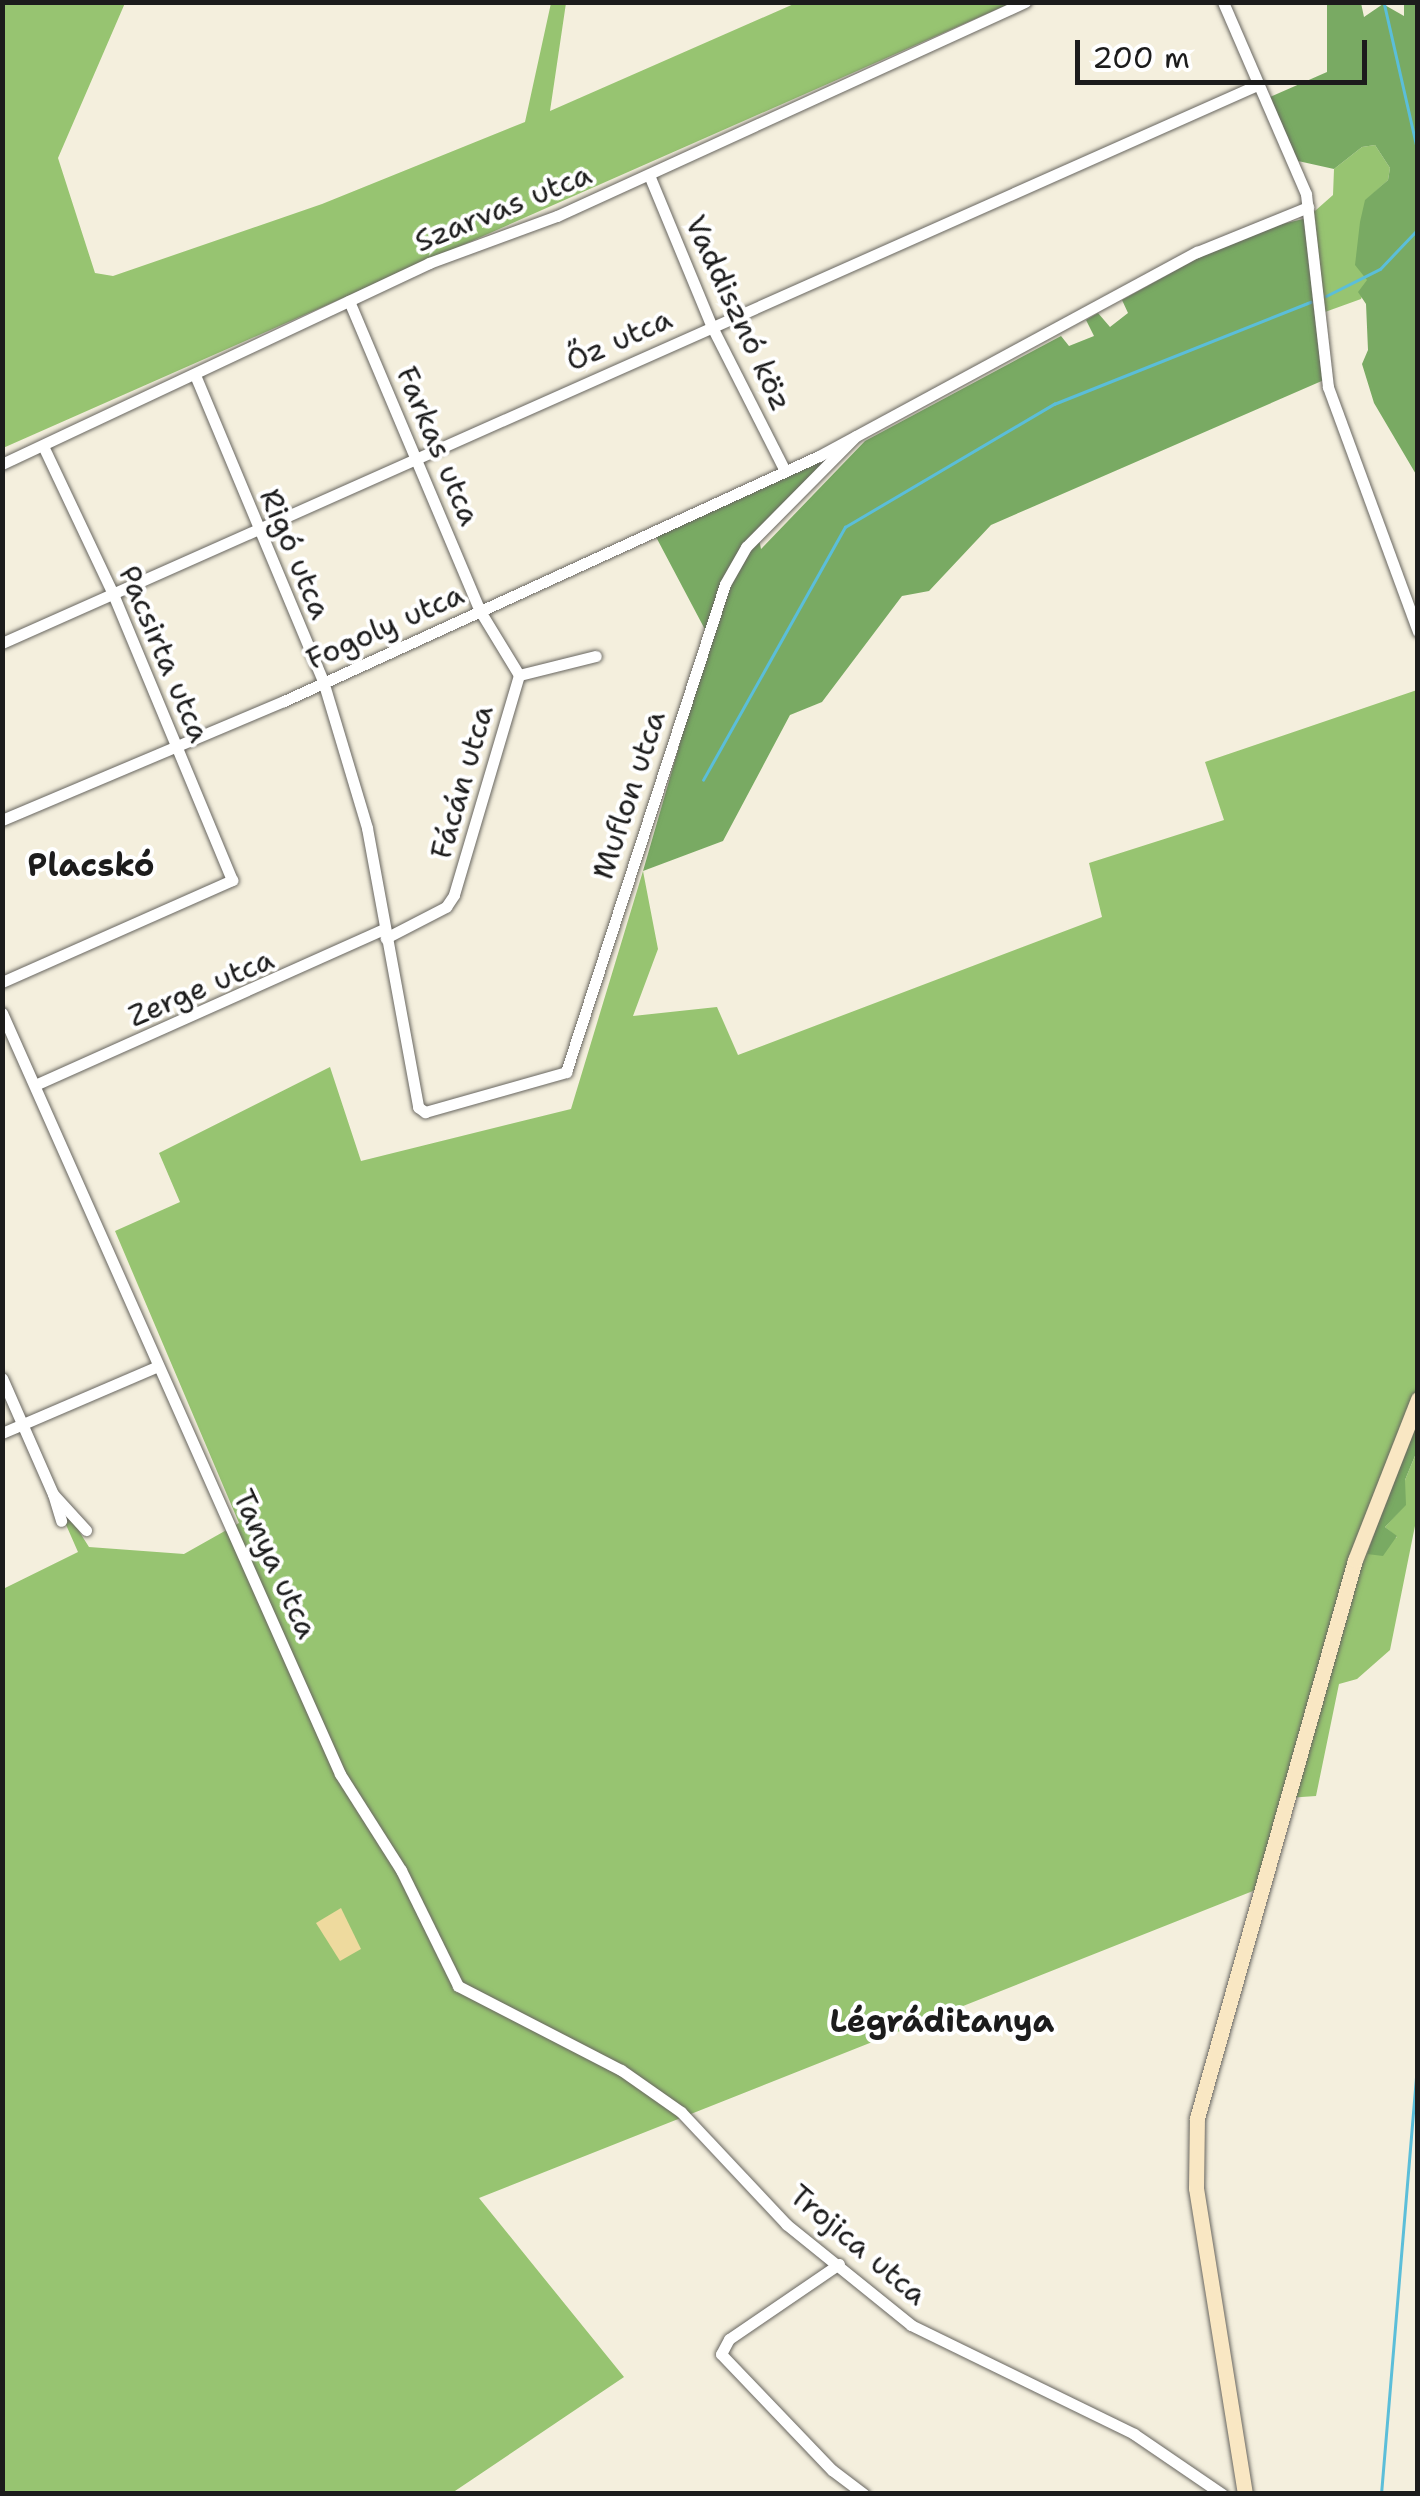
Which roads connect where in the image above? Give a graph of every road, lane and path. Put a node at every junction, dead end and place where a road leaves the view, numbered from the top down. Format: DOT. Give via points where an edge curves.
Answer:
graph roads {
  1 [pos="1025,2"];
  2 [pos="1223,2"];
  3 [pos="1257,84"];
  4 [pos="648,174"];
  5 [pos="1308,207"];
  6 [pos="348,301"];
  7 [pos="712,326"];
  8 [pos="194,375"];
  9 [pos="856,436"];
  10 [pos="42,446"];
  11 [pos="416,459"];
  12 [pos="2,464"];
  13 [pos="785,471"];
  14 [pos="256,529"];
  15 [pos="112,594"];
  16 [pos="480,612"];
  17 [pos="1418,631"];
  18 [pos="2,643"];
  19 [pos="596,656"];
  20 [pos="519,674"];
  21 [pos="323,681"];
  22 [pos="176,746"];
  23 [pos="2,820"];
  24 [pos="385,934"];
  25 [pos="2,982"];
  26 [pos="2,1013"];
  27 [pos="34,1085"];
  28 [pos="426,1112"];
  29 [pos="156,1368"];
  30 [pos="2,1378"];
  31 [pos="1418,1399"];
  32 [pos="22,1424"];
  33 [pos="2,1433"];
  34 [pos="54,1494"];
  35 [pos="60,1521"];
  36 [pos="86,1530"];
  37 [pos="594,2058"];
  38 [pos="838,2264"];
  39 [pos="864,2494"];
  40 [pos="1222,2494"];
  41 [pos="1245,2494"];
  1 -- 4 [label="street, Szarvas utca"];
  2 -- 3 [label="street"];
  3 -- 5 [label="street"];
  3 -- 7 [label="street, Őz utca"];
  4 -- 6 [label="street, Szarvas utca"];
  4 -- 7 [label="street, Vaddisznó köz"];
  5 -- 9 [label="street, Muflon utca" via="1197,252"];
  5 -- 17 [label="street" via="1328,387"];
  6 -- 8 [label="street, Szarvas utca"];
  6 -- 11 [label="street, Farkas utca"];
  7 -- 11 [label="street, Őz utca"];
  7 -- 13 [label="street, Vaddisznó köz"];
  8 -- 10 [label="street, Szarvas utca"];
  8 -- 14 [label="street, Rigó utca"];
  9 -- 13 [label="street, Muflon utca"];
  9 -- 28 [label="street, Muflon utca" via="746,547 725,584 566,1072"];
  10 -- 12 [label="street, Szarvas utca"];
  10 -- 15 [label="street, Pacsirta utca"];
  11 -- 14 [label="street, Őz utca"];
  11 -- 16 [label="street, Farkas utca"];
  13 -- 16 [label="street, Fogoly utca"];
  14 -- 15 [label="street, Őz utca"];
  14 -- 21 [label="street, Rigó utca"];
  15 -- 18 [label="street, Őz utca"];
  15 -- 22 [label="street, Pacsirta utca"];
  16 -- 20 [label="street, Fácán utca"];
  16 -- 21 [label="street, Fogoly utca"];
  19 -- 20 [label="street"];
  20 -- 24 [label="street, Fácán utca" via="454,895 446,908"];
  21 -- 22 [label="street, Fogoly utca"];
  21 -- 24 [label="street, Rigó utca" via="366,828"];
  22 -- 23 [label="street, Fogoly utca"];
  22 -- 25 [label="street, Pacsirta utca" via="231,885"];
  24 -- 27 [label="street, Zerge utca"];
  24 -- 28 [label="street, Rigó utca" via="418,1107"];
  26 -- 27 [label="street, Tanya utca"];
  27 -- 29 [label="street, Tanya utca"];
  29 -- 32 [label="street"];
  29 -- 37 [label="street, Tanya utca" via="340,1774 401,1870 458,1986"];
  30 -- 32 [label="street"];
  31 -- 41 [label="street" via="1356,1560 1197,2118 1196,2188"];
  32 -- 33 [label="street"];
  32 -- 34 [label="street"];
  34 -- 35 [label="street"];
  34 -- 36 [label="street"];
  37 -- 38 [label="street, Trojica utca" via="681,2112 786,2224"];
  38 -- 39 [label="street" via="729,2339 721,2354 832,2470"];
  38 -- 40 [label="street, Trojica utca" via="911,2324 1134,2434"];
}
